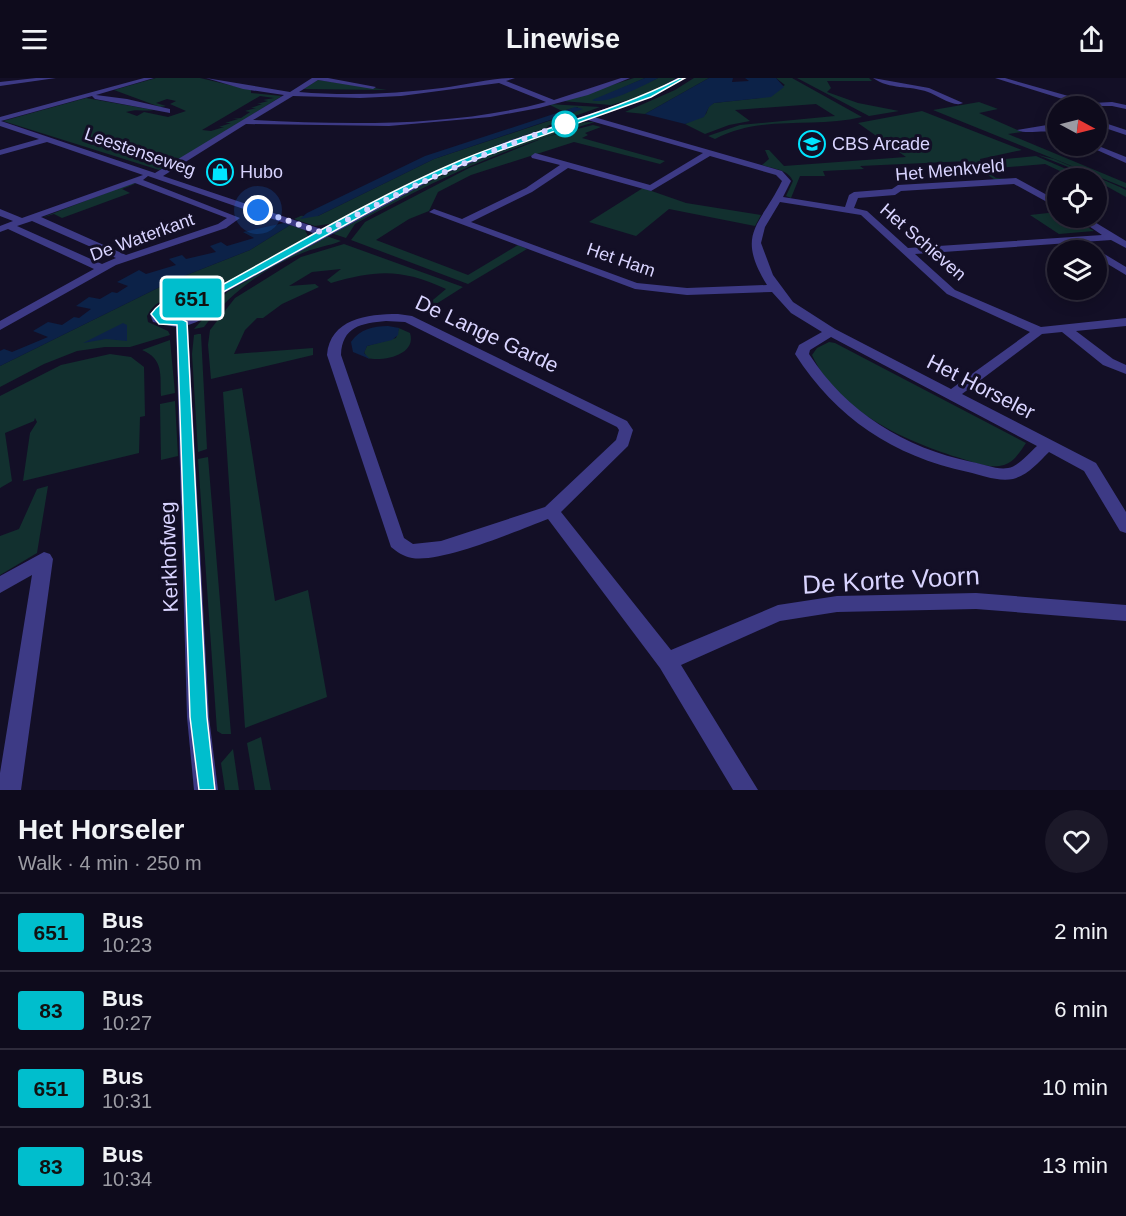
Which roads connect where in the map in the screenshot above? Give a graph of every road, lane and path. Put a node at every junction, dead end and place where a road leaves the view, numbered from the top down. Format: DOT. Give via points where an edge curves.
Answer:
graph roads {
  1 [pos="15,78"];
  2 [pos="53,78"];
  3 [pos="151,78"];
  4 [pos="209,78"];
  5 [pos="317,78"];
  6 [pos="486,78"];
  7 [pos="512,78"];
  8 [pos="627,78"];
  9 [pos="682,78"];
  10 [pos="876,78"];
  11 [pos="998,78"];
  12 [pos="502,80"];
  13 [pos="2,84"];
  14 [pos="107,90"];
  15 [pos="293,93"];
  16 [pos="406,93"];
  17 [pos="86,96"];
  18 [pos="1063,96"];
  19 [pos="127,101"];
  20 [pos="552,102"];
  21 [pos="959,104"];
  22 [pos="1107,105"];
  23 [pos="1126,107"];
  24 [pos="167,111"];
  25 [pos="587,117"];
  26 [pos="0,121"];
  27 [pos="246,122"];
  28 [pos="402,123"];
  29 [pos="1107,126"];
  30 [pos="1047,127"];
  31 [pos="1020,130"];
  32 [pos="1126,133"];
  33 [pos="402,136"];
  34 [pos="47,139"];
  35 [pos="1107,152"];
  36 [pos="0,153"];
  37 [pos="709,153"];
  38 [pos="535,156"];
  39 [pos="1126,159"];
  40 [pos="566,165"];
  41 [pos="155,174"];
  42 [pos="134,180"];
  43 [pos="779,199"];
  44 [pos="1047,199"];
  45 [pos="849,209"];
  46 [pos="0,212"];
  47 [pos="434,212"];
  48 [pos="32,218"];
  49 [pos="21,221"];
  50 [pos="464,222"];
  51 [pos="5,228"];
  52 [pos="1098,228"];
  53 [pos="323,233"];
  54 [pos="1113,237"];
  55 [pos="1078,240"];
  56 [pos="1126,245"];
  57 [pos="907,251"];
  58 [pos="124,258"];
  59 [pos="1107,259"];
  60 [pos="102,268"];
  61 [pos="1126,272"];
  62 [pos="774,288"];
  63 [pos="202,300"];
  64 [pos="182,322"];
  65 [pos="1126,322"];
  66 [pos="0,326"];
  67 [pos="1066,329"];
  68 [pos="1039,331"];
  69 [pos="831,332"];
  70 [pos="1126,370"];
  71 [pos="952,395"];
  72 [pos="1048,445"];
  73 [pos="551,512"];
  74 [pos="1126,526"];
  75 [pos="0,585"];
  76 [pos="1126,613"];
  77 [pos="667,661"];
  78 [pos="9,790"];
  79 [pos="206,790"];
  80 [pos="746,790"];
  1 -- 13 [label="street"];
  2 -- 13 [label="street"];
  3 -- 14 [label="street"];
  4 -- 15 [label="street"];
  5 -- 15 [label="street"];
  5 -- 16 [label="street"];
  6 -- 12 [label="street"];
  7 -- 12 [label="street"];
  8 -- 20 [label="street"];
  9 -- 25 [label="street" via="649,96"];
  10 -- 21 [label="street" via="893,85 927,89"];
  11 -- 18 [label="street"];
  12 -- 16 [label="street"];
  12 -- 20 [label="street"];
  14 -- 17 [label="street"];
  14 -- 19 [label="street"];
  15 -- 16 [label="street"];
  15 -- 27 [label="street"];
  17 -- 19 [label="street"];
  17 -- 26 [label="street"];
  19 -- 24 [label="street"];
  20 -- 28 [label="street"];
  22 -- 23 [label="street"];
  25 -- 37 [label="street"];
  25 -- 53 [label="street" via="462,162"];
  26 -- 34 [label="street, Leestenseweg"];
  27 -- 28 [label="street" via="319,129"];
  27 -- 41 [label="street"];
  28 -- 33 [label="street"];
  29 -- 32 [label="street"];
  30 -- 31 [label="street"];
  34 -- 36 [label="street"];
  34 -- 41 [label="street, Leestenseweg"];
  35 -- 39 [label="street"];
  37 -- 40 [label="street" via="651,188"];
  37 -- 43 [label="street" via="779,173 787,181"];
  38 -- 40 [label="street"];
  40 -- 50 [label="street"];
  41 -- 42 [label="street"];
  41 -- 53 [label="street, Leestenseweg"];
  42 -- 48 [label="street"];
  42 -- 58 [label="street, De Waterkant" via="235,218 222,226"];
  43 -- 45 [label="street, Het Schieven"];
  43 -- 62 [label="street, Het Horseler" via="757,234 755,247"];
  44 -- 45 [label="street, Het Menkveld" via="1016,181 898,188 895,192 854,195"];
  45 -- 57 [label="street, Het Schieven" via="864,213"];
  46 -- 49 [label="street"];
  47 -- 50 [label="street, Het Ham"];
  48 -- 49 [label="street"];
  48 -- 58 [label="street"];
  49 -- 51 [label="street"];
  50 -- 62 [label="street, Het Ham" via="635,286 656,290"];
  51 -- 60 [label="street"];
  52 -- 54 [label="street"];
  53 -- 63 [label="street"];
  54 -- 55 [label="street"];
  54 -- 56 [label="street"];
  55 -- 57 [label="street"];
  57 -- 68 [label="street, Het Schieven" via="951,292"];
  58 -- 60 [label="street, De Waterkant"];
  59 -- 61 [label="street"];
  60 -- 66 [label="street, De Waterkant"];
  62 -- 69 [label="street, Het Horseler" via="795,310"];
  63 -- 64 [label="street" via="206,309"];
  63 -- 64 [label="street" via="175,300 156,314 163,322"];
  64 -- 79 [label="street, Kerkhofweg" via="198,717"];
  65 -- 67 [label="street"];
  67 -- 68 [label="street"];
  67 -- 70 [label="street" via="1108,362"];
  68 -- 71 [label="street"];
  69 -- 71 [label="street, Het Horseler"];
  69 -- 72 [label="street, Het Horseler" via="804,348 802,354 812,373 831,395 893,439 944,460 1004,474 1015,472"];
  71 -- 72 [label="street, Het Horseler"];
  72 -- 74 [label="street, Het Horseler" via="1090,467"];
  73 -- 73 [label="street, De Lange Garde" via="436,549 412,551 397,542 334,355 333,346 343,332 371,319 408,320 622,424 626,430 623,442"];
  73 -- 77 [label="street"];
  75 -- 78 [label="street" via="44,559"];
  76 -- 77 [label="street, De Korte Voorn" via="976,601 837,604 778,613"];
  77 -- 80 [label="street"];
}
